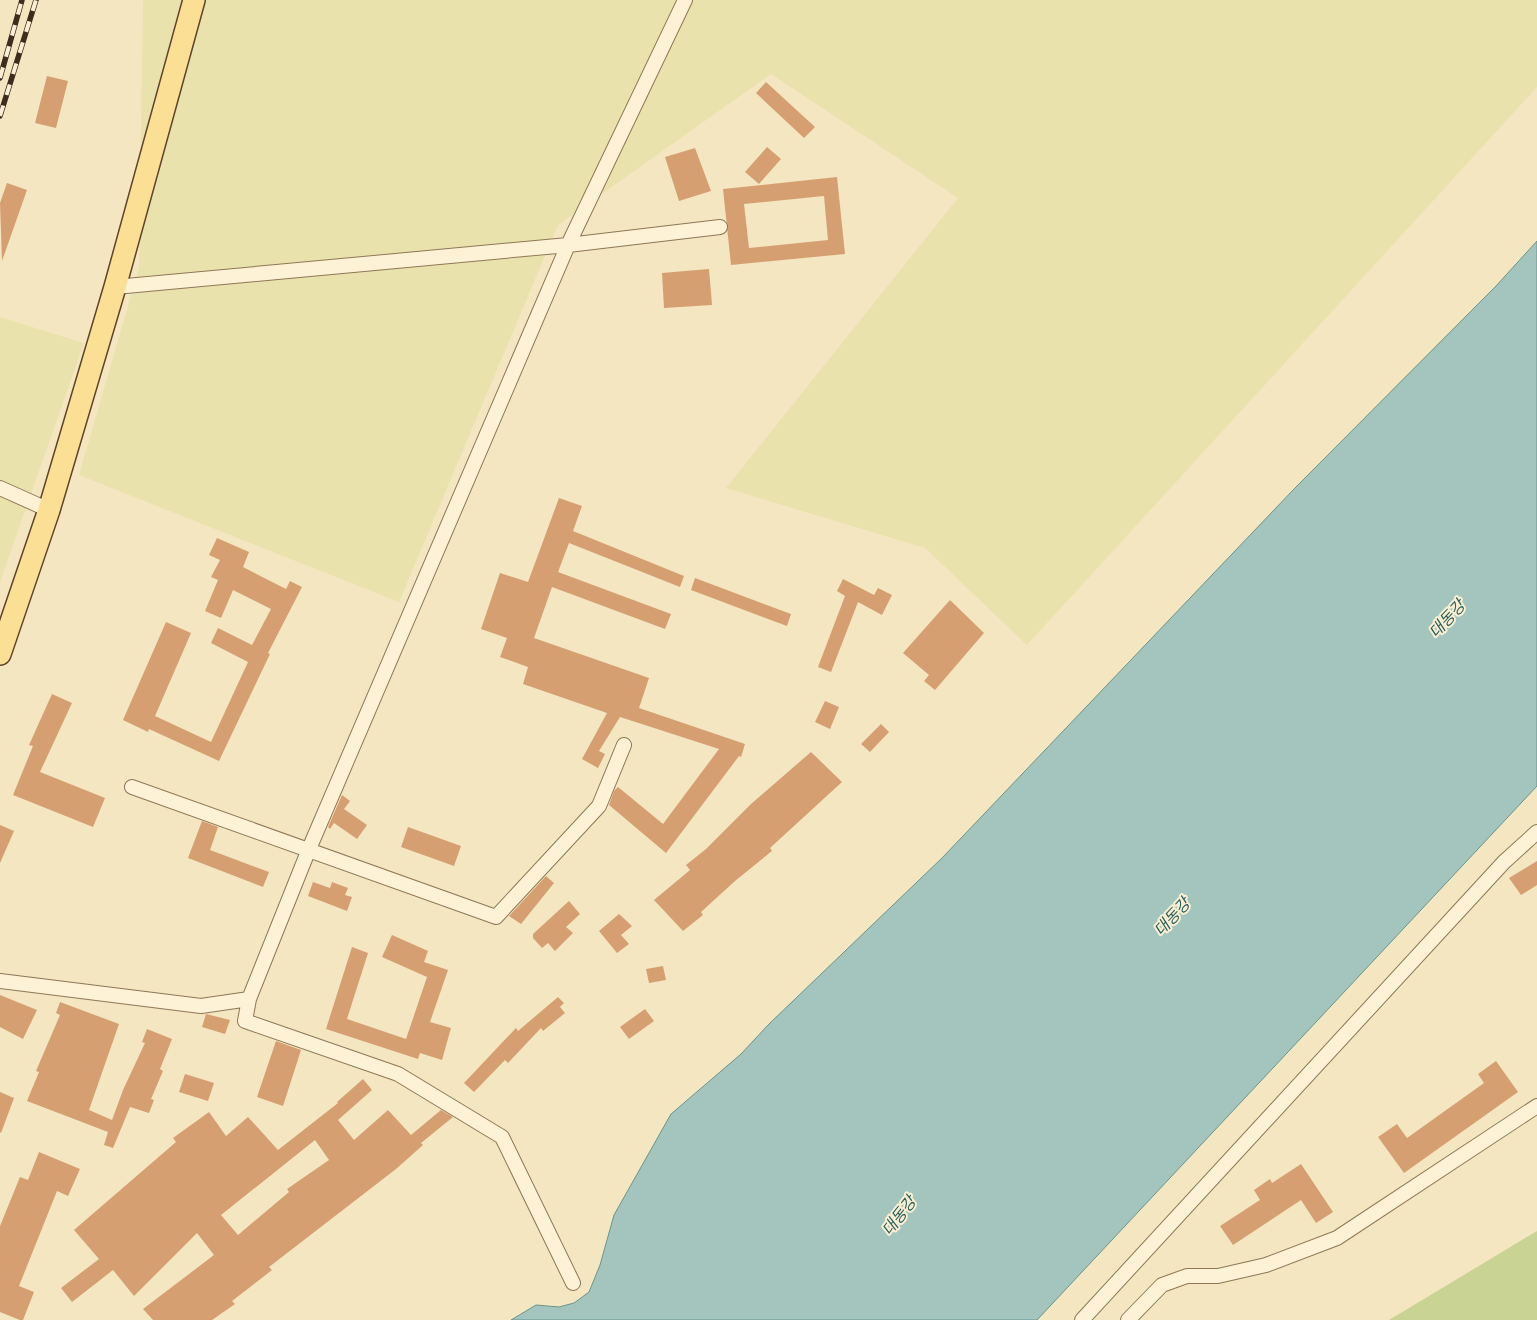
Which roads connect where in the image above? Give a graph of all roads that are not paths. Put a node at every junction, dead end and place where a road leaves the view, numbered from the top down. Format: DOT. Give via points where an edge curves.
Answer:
graph roads {
  1 [pos="194,0"];
  2 [pos="685,0"];
  3 [pos="720,228"];
  4 [pos="568,245"];
  5 [pos="115,287"];
  6 [pos="0,488"];
  7 [pos="49,510"];
  8 [pos="0,654"];
  9 [pos="624,745"];
  10 [pos="132,787"];
  11 [pos="1537,832"];
  12 [pos="309,848"];
  13 [pos="0,981"];
  14 [pos="249,998"];
  15 [pos="1537,1106"];
  16 [pos="573,1283"];
  17 [pos="1082,1320"];
  18 [pos="1128,1320"];
  1 -- 5 [label="main road"];
  2 -- 4 [label="street"];
  3 -- 4 [label="street"];
  4 -- 5 [label="street"];
  4 -- 12 [label="street"];
  5 -- 7 [label="main road"];
  6 -- 7 [label="street"];
  7 -- 8 [label="main road"];
  9 -- 12 [label="street" via="598,806 496,916"];
  10 -- 12 [label="street"];
  11 -- 17 [label="street" via="1504,862"];
  12 -- 14 [label="street"];
  13 -- 14 [label="street" via="201,1006"];
  14 -- 16 [label="street" via="245,1020 398,1074 502,1137"];
  15 -- 18 [label="street" via="1337,1238 1266,1264 1218,1276 1187,1276 1162,1285"];
}
